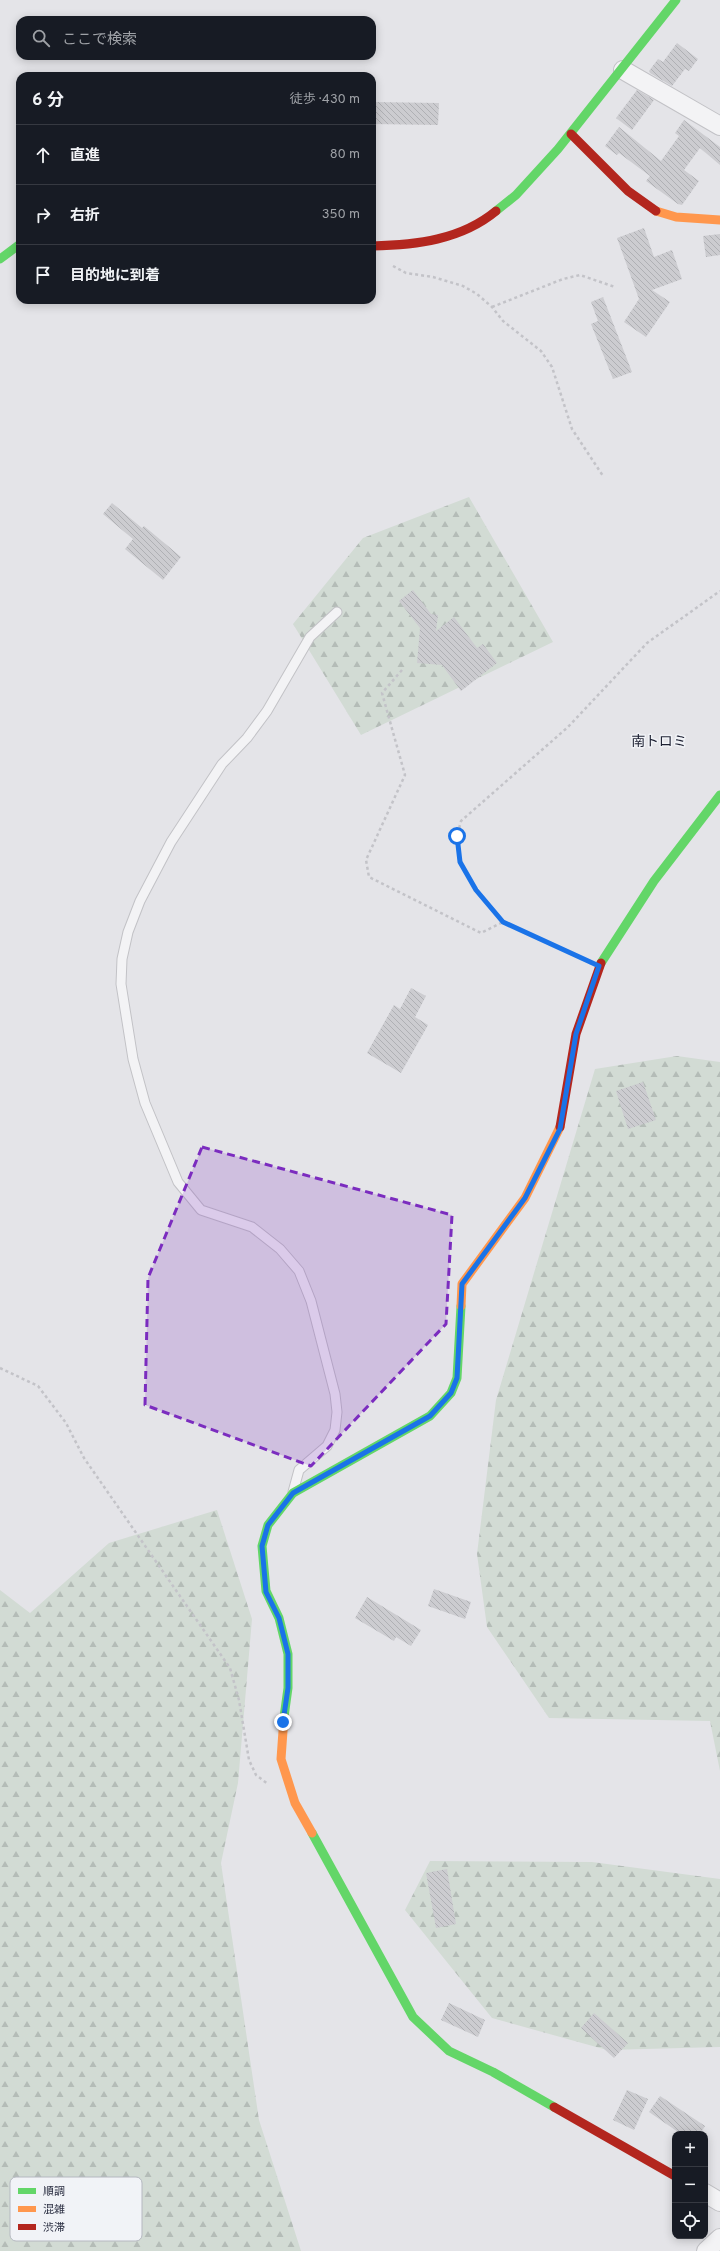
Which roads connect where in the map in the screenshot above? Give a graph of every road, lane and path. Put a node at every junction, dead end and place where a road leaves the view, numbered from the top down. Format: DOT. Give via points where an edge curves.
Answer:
graph roads {
  1 [pos="676,0"];
  2 [pos="623,70"];
  3 [pos="720,126"];
  4 [pos="571,134"];
  5 [pos="720,220"];
  6 [pos="376,246"];
  7 [pos="16,247"];
  8 [pos="0,259"];
  9 [pos="615,287"];
  10 [pos="492,307"];
  11 [pos="603,476"];
  12 [pos="720,591"];
  13 [pos="336,612"];
  14 [pos="402,670"];
  15 [pos="720,795"];
  16 [pos="503,922"];
  17 [pos="599,966"];
  18 [pos="0,1368"];
  19 [pos="293,1493"];
  20 [pos="291,1793"];
  21 [pos="672,2174"];
  22 [pos="708,2195"];
  23 [pos="720,2202"];
  24 [pos="720,2238"];
  25 [pos="706,2251"];
  1 -- 2 [label="street"];
  2 -- 3 [label="street"];
  2 -- 4 [label="street"];
  4 -- 5 [label="street" via="646,205 661,214"];
  4 -- 6 [label="street" via="529,184 500,210 464,231 429,243"];
  6 -- 10 [label="path" via="387,262 406,273 433,277 462,286 477,294"];
  7 -- 8 [label="street"];
  9 -- 10 [label="path" via="580,275"];
  10 -- 11 [label="path" via="503,320 541,351 552,367 572,429"];
  12 -- 16 [label="path" via="647,644 568,726 461,821 457,836 460,862 476,890"];
  13 -- 19 [label="lane" via="310,637 267,710 247,738 222,764 171,842 140,901 128,932 122,959 121,984 133,1059 145,1102 178,1182 201,1210 252,1227 280,1249 299,1271 311,1302 335,1394 337,1412 334,1430 327,1446 299,1470 294,1481"];
  14 -- 16 [label="path" via="382,693 405,774 366,860 369,877 480,933"];
  15 -- 17 [label="street" via="654,881"];
  16 -- 17 [label="path"];
  17 -- 19 [label="street" via="576,1034 560,1129 525,1198 462,1284 457,1378 451,1393 430,1416"];
  18 -- 20 [label="path" via="38,1386 66,1423 84,1458 230,1668 239,1700 249,1760 256,1775 276,1790"];
  19 -- 20 [label="street" via="268,1525 262,1546 266,1592 279,1618 288,1654 288,1688 281,1759"];
  20 -- 21 [label="street" via="413,2017 449,2051 493,2072"];
  22 -- 23 [label="street"];
  24 -- 25 [label="street"];
}
